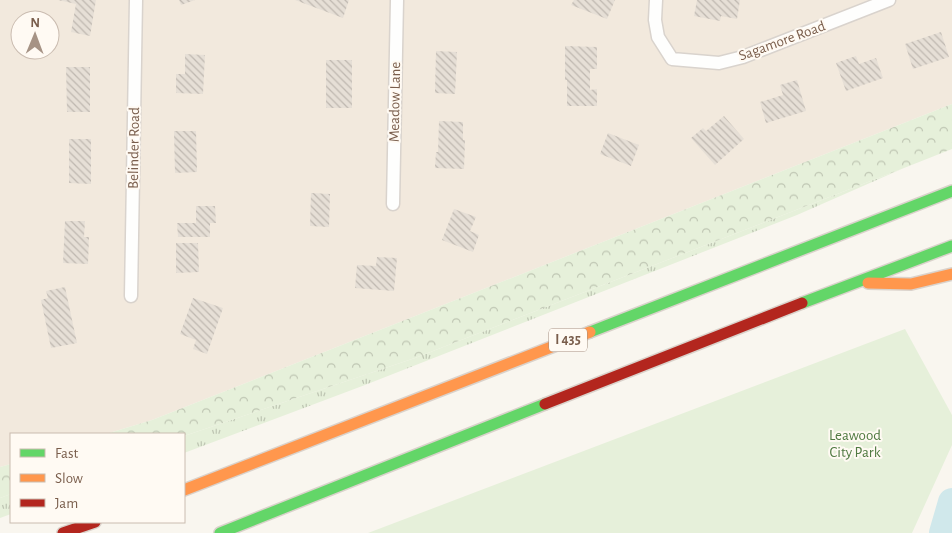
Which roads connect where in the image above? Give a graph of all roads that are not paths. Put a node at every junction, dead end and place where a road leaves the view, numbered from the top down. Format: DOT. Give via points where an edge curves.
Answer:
graph roads {
  1 [pos="136,0"];
  2 [pos="397,0"];
  3 [pos="656,0"];
  4 [pos="889,0"];
  5 [pos="952,191"];
  6 [pos="393,204"];
  7 [pos="952,246"];
  8 [pos="952,274"];
  9 [pos="857,283"];
  10 [pos="131,296"];
  11 [pos="185,490"];
  12 [pos="92,523"];
  13 [pos="63,533"];
  14 [pos="220,533"];
  1 -- 10 [label="street, Belinder Road"];
  2 -- 6 [label="street, Meadow Lane"];
  3 -- 4 [label="street, Sagamore Road" via="658,37 672,58 718,63 743,57"];
  5 -- 11 [label="highway, I 435"];
  7 -- 9 [label="highway"];
  8 -- 9 [label="highway" via="911,284"];
  9 -- 14 [label="highway"];
  12 -- 13 [label="highway"];
}
